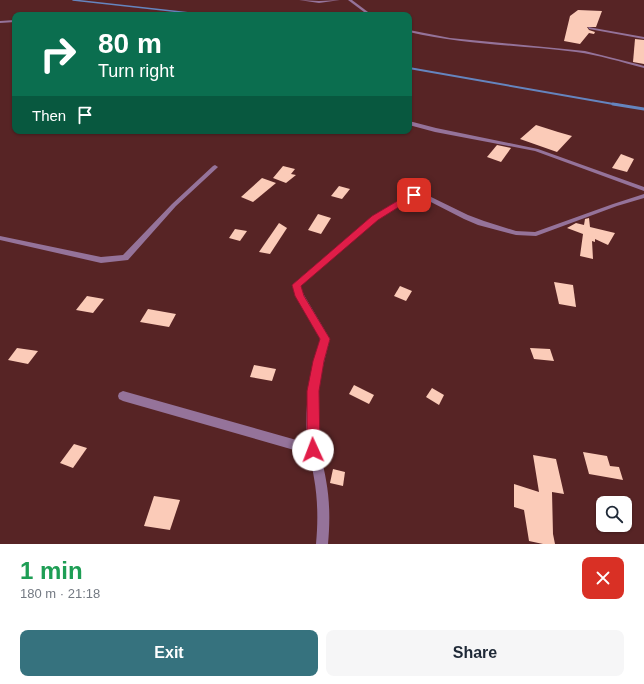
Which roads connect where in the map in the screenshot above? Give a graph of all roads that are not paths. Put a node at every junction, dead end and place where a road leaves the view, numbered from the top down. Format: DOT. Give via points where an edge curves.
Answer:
graph roads {
  1 [pos="301,0"];
  2 [pos="338,0"];
  3 [pos="350,0"];
  4 [pos="366,12"];
  5 [pos="12,21"];
  6 [pos="0,22"];
  7 [pos="589,28"];
  8 [pos="412,32"];
  9 [pos="644,38"];
  10 [pos="644,67"];
  11 [pos="412,124"];
  12 [pos="215,167"];
  13 [pos="644,189"];
  14 [pos="644,196"];
  15 [pos="0,238"];
  16 [pos="123,396"];
  17 [pos="313,450"];
  18 [pos="322,544"];
  1 -- 2 [label="street"];
  3 -- 4 [label="street"];
  5 -- 6 [label="street"];
  7 -- 9 [label="street"];
  8 -- 10 [label="street" via="437,37 575,50"];
  11 -- 13 [label="street" via="536,150"];
  12 -- 15 [label="street" via="174,205 125,258 101,260"];
  14 -- 17 [label="street" via="536,234 516,233 481,223 419,195 411,195 375,218 296,285 325,339 313,391"];
  16 -- 17 [label="street"];
  17 -- 18 [label="street" via="321,483"];
}
